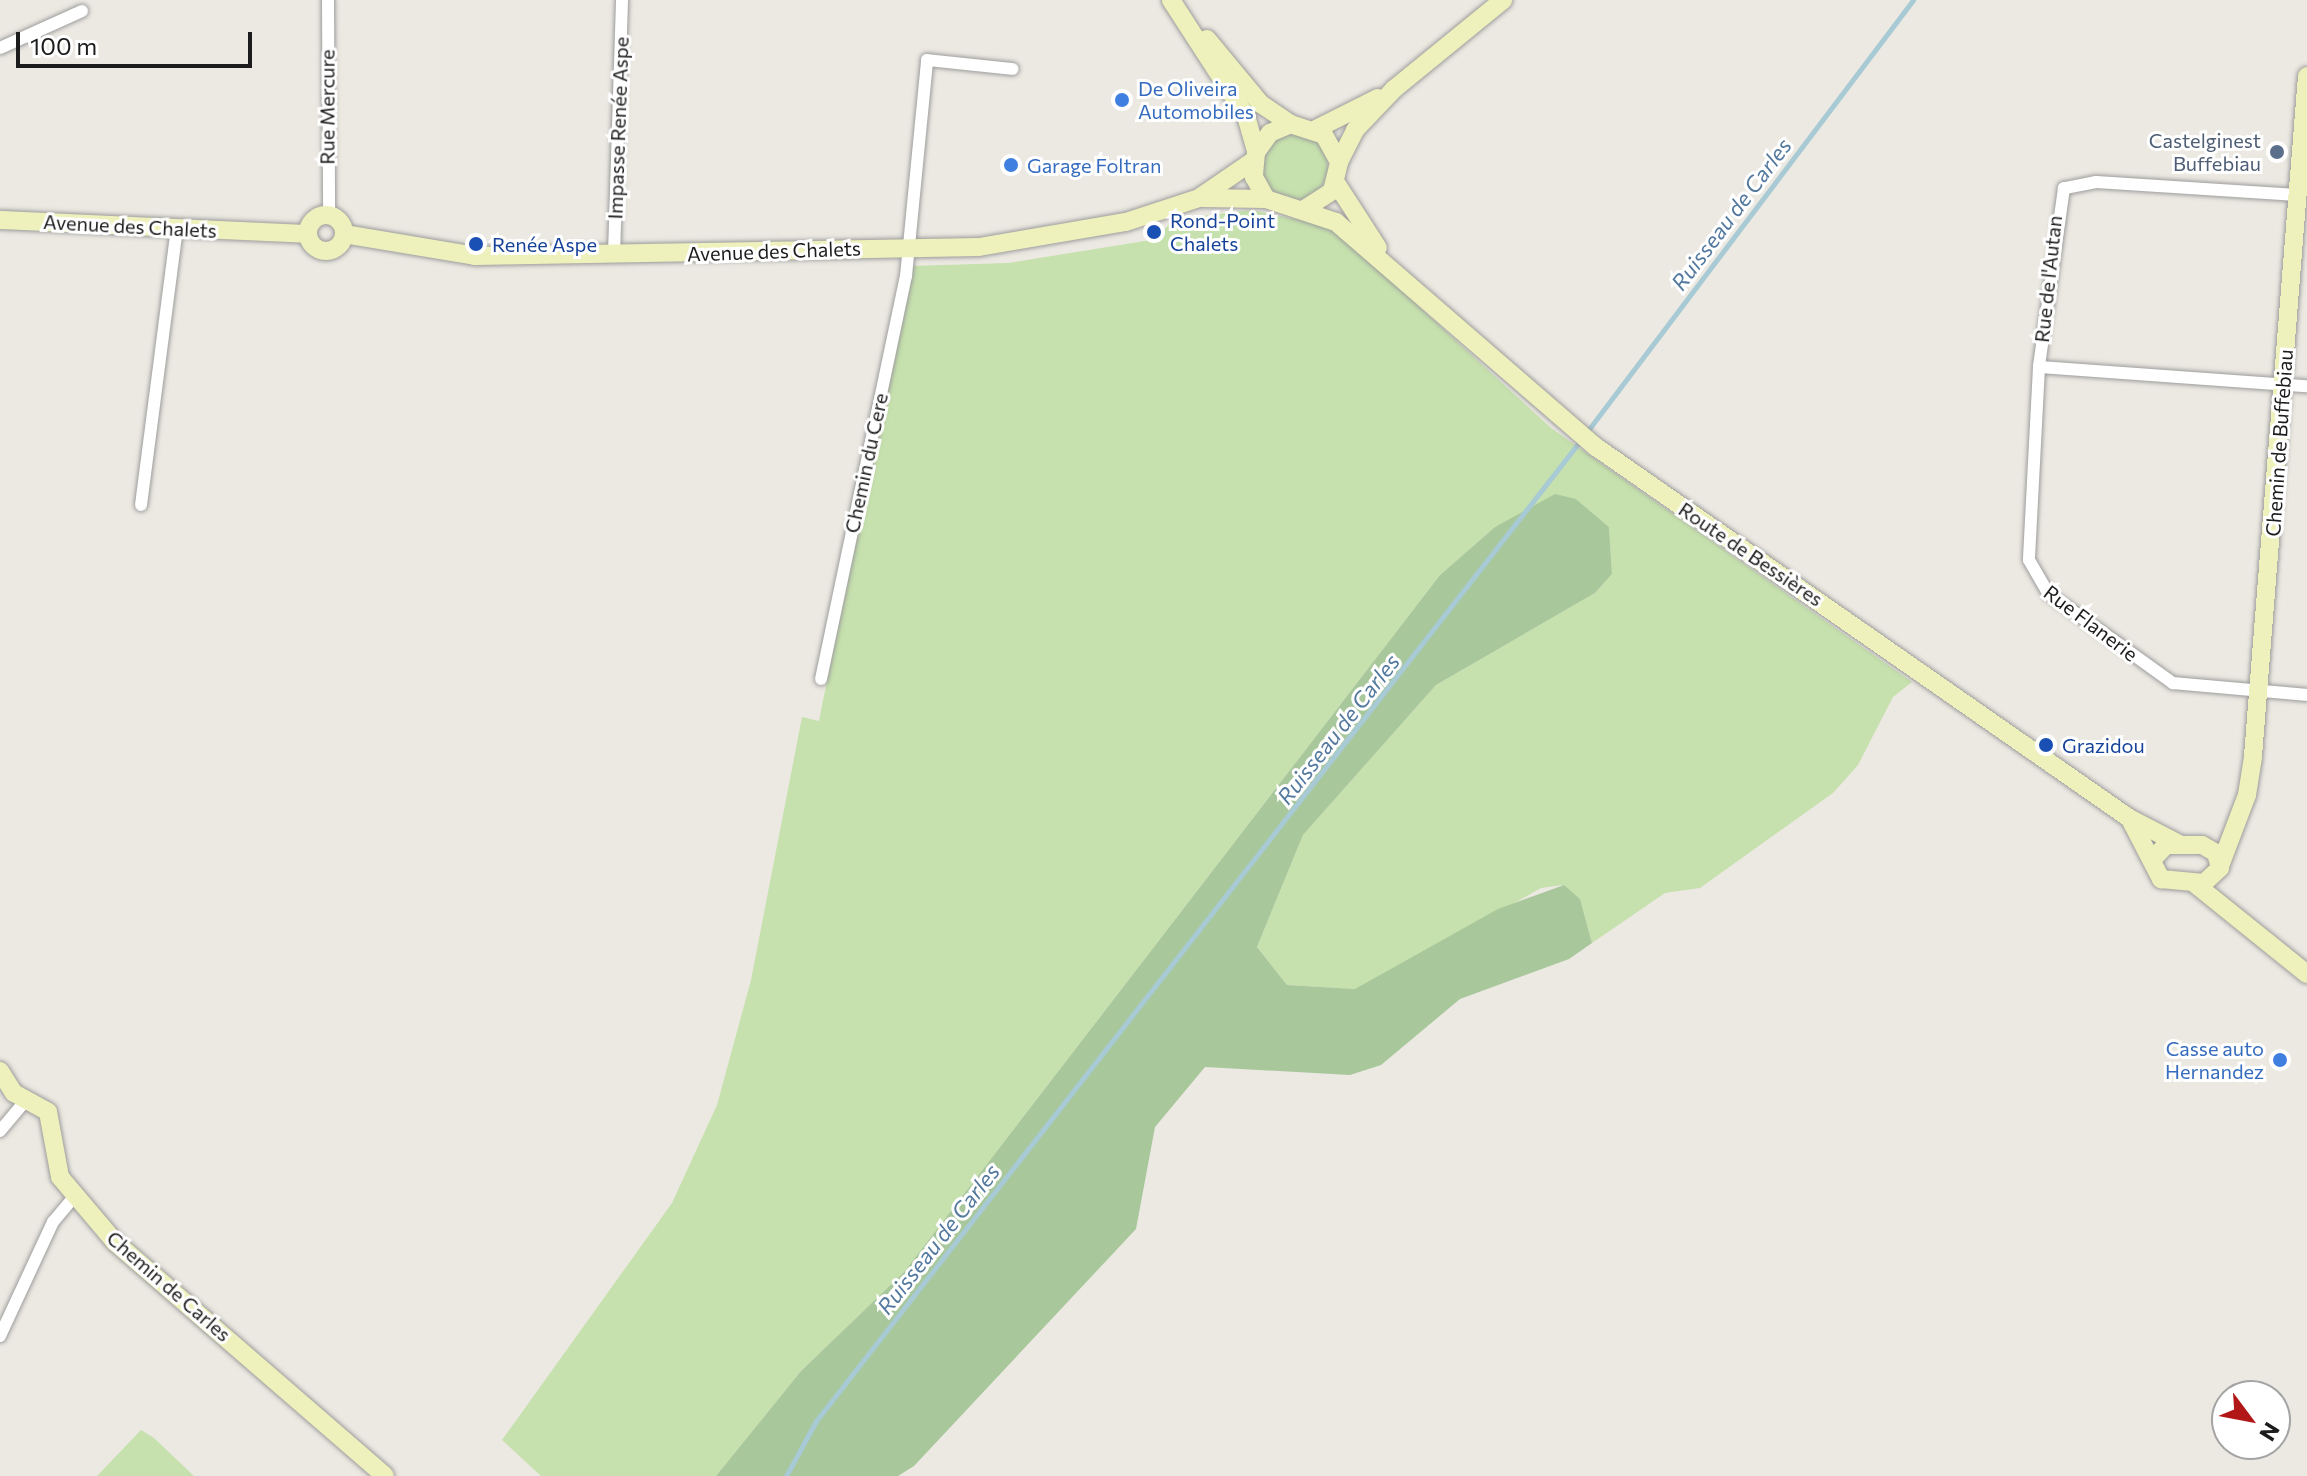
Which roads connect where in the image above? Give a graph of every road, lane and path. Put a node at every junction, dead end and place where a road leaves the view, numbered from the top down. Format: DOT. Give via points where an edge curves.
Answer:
graph roads {
  1 [pos="328,0"];
  2 [pos="622,0"];
  3 [pos="1171,0"];
  4 [pos="1503,0"];
  5 [pos="82,11"];
  6 [pos="0,48"];
  7 [pos="1013,69"];
  8 [pos="2307,76"];
  9 [pos="1394,89"];
  10 [pos="1291,124"];
  11 [pos="1316,129"];
  12 [pos="1254,156"];
  13 [pos="1339,162"];
  14 [pos="1336,183"];
  15 [pos="2297,195"];
  16 [pos="1199,198"];
  17 [pos="1266,199"];
  18 [pos="1303,210"];
  19 [pos="329,214"];
  20 [pos="0,220"];
  21 [pos="177,226"];
  22 [pos="308,234"];
  23 [pos="344,234"];
  24 [pos="910,247"];
  25 [pos="614,255"];
  26 [pos="1391,266"];
  27 [pos="2039,367"];
  28 [pos="2284,383"];
  29 [pos="2307,386"];
  30 [pos="141,505"];
  31 [pos="821,679"];
  32 [pos="2260,693"];
  33 [pos="2307,695"];
  34 [pos="2242,808"];
  35 [pos="2129,818"];
  36 [pos="2179,844"];
  37 [pos="2202,845"];
  38 [pos="2152,860"];
  39 [pos="2220,868"];
  40 [pos="2195,884"];
  41 [pos="2248,919"];
  42 [pos="2307,974"];
  43 [pos="0,1071"];
  44 [pos="26,1100"];
  45 [pos="0,1131"];
  46 [pos="73,1198"];
  47 [pos="0,1336"];
  48 [pos="385,1476"];
  1 -- 19 [label="street, Rue Mercure"];
  2 -- 25 [label="street, Impasse Renée Aspe"];
  3 -- 10 [label="street" via="1261,104"];
  3 -- 12 [label="street" via="1246,116"];
  4 -- 9 [label="street"];
  5 -- 6 [label="street"];
  7 -- 24 [label="street, Chemin du Cere" via="927,60"];
  8 -- 15 [label="street, Chemin de Buffebiau"];
  9 -- 11 [label="street"];
  9 -- 13 [label="street" via="1355,130"];
  10 -- 11 [label="street"];
  10 -- 12 [label="street" via="1270,133"];
  11 -- 13 [label="street"];
  12 -- 16 [label="street, Avenue des Chalets"];
  12 -- 17 [label="street"];
  13 -- 14 [label="street"];
  14 -- 18 [label="street"];
  14 -- 26 [label="street, Route de Bessières"];
  15 -- 27 [label="street, Rue de l'Autan" via="2096,182 2064,188"];
  15 -- 28 [label="street, Chemin de Buffebiau"];
  16 -- 17 [label="street, Avenue des Chalets"];
  16 -- 24 [label="street, Avenue des Chalets" via="1041,241"];
  17 -- 18 [label="street, Route de Bessières"];
  18 -- 26 [label="street, Route de Bessières" via="1336,222"];
  19 -- 22 [label="street" via="316,217"];
  19 -- 23 [label="street"];
  20 -- 21 [label="street, Avenue des Chalets"];
  21 -- 22 [label="street, Avenue des Chalets"];
  21 -- 30 [label="street"];
  22 -- 23 [label="street, Avenue des Chalets" via="316,249 328,251"];
  23 -- 25 [label="street, Avenue des Chalets" via="475,256"];
  24 -- 25 [label="street, Avenue des Chalets"];
  24 -- 31 [label="street, Chemin du Cere"];
  26 -- 35 [label="street, Route de Bessières" via="1596,447"];
  27 -- 28 [label="street"];
  27 -- 32 [label="street, Rue Flanerie" via="2029,560 2039,584 2173,683"];
  28 -- 29 [label="street"];
  28 -- 32 [label="street, Chemin de Buffebiau"];
  32 -- 33 [label="street, Rue Flanerie"];
  32 -- 34 [label="street, Chemin de Buffebiau"];
  34 -- 37 [label="street"];
  34 -- 39 [label="street, Chemin de Buffebiau"];
  35 -- 36 [label="street, Route de Bessières"];
  35 -- 38 [label="street, Route de Bessières"];
  36 -- 37 [label="street, Route de Bessières"];
  36 -- 38 [label="street" via="2166,845"];
  37 -- 39 [label="street, Route de Bessières"];
  38 -- 40 [label="street, Route de Bessières" via="2161,879"];
  39 -- 40 [label="street"];
  39 -- 41 [label="street, Route de Bessières"];
  40 -- 41 [label="street, Route de Bessières"];
  41 -- 42 [label="street, Route de Bessières"];
  43 -- 44 [label="street, Chemin de Carles"];
  44 -- 45 [label="street"];
  44 -- 46 [label="street, Chemin de Carles" via="52,1117 55,1162"];
  46 -- 47 [label="street" via="53,1222"];
  46 -- 48 [label="street, Chemin de Carles"];
}
